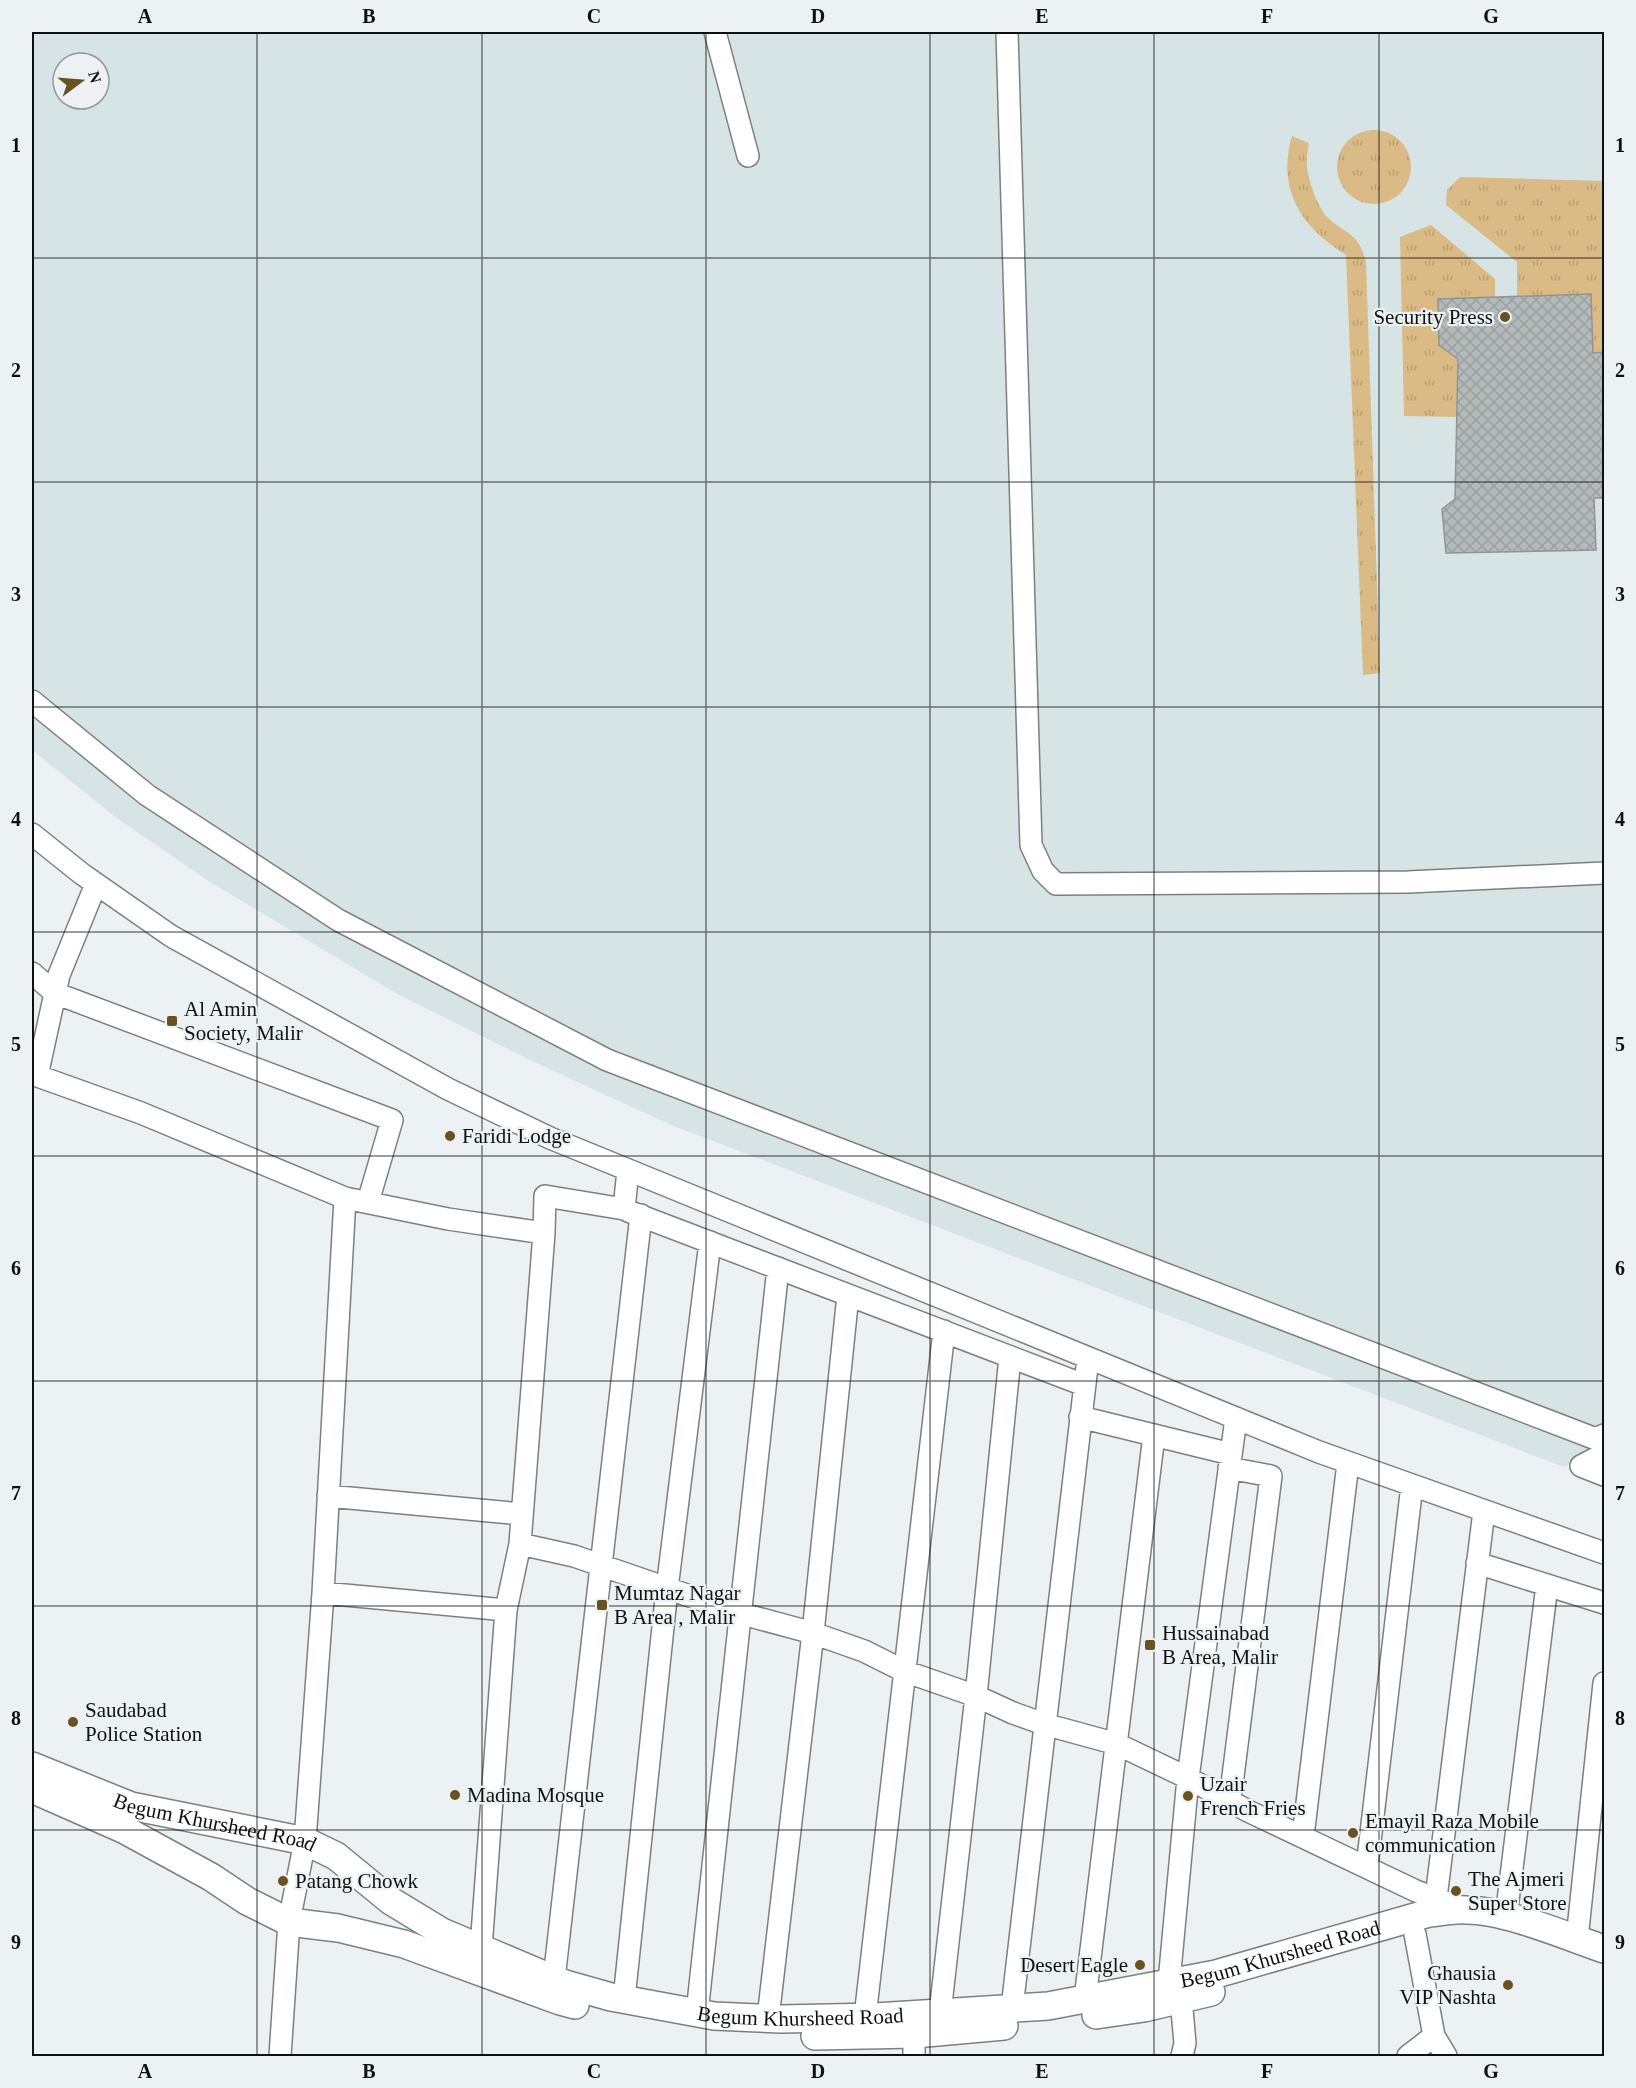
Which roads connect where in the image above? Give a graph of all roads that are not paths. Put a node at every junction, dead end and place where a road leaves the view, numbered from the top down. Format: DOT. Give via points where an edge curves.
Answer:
graph roads {
  1 [pos="715,32"];
  2 [pos="1007,32"];
  3 [pos="748,156"];
  4 [pos="32,701"];
  5 [pos="32,834"];
  6 [pos="1605,873"];
  7 [pos="96,884"];
  8 [pos="32,973"];
  9 [pos="55,993"];
  10 [pos="34,1075"];
  11 [pos="628,1170"];
  12 [pos="345,1197"];
  13 [pos="368,1202"];
  14 [pos="632,1212"];
  15 [pos="544,1233"];
  16 [pos="710,1242"];
  17 [pos="778,1268"];
  18 [pos="848,1294"];
  19 [pos="944,1331"];
  20 [pos="1010,1357"];
  21 [pos="1088,1358"];
  22 [pos="1084,1385"];
  23 [pos="1080,1417"];
  24 [pos="1236,1418"];
  25 [pos="1154,1435"];
  26 [pos="1605,1435"];
  27 [pos="1605,1454"];
  28 [pos="1230,1461"];
  29 [pos="1348,1463"];
  30 [pos="1605,1475"];
  31 [pos="1412,1485"];
  32 [pos="328,1496"];
  33 [pos="1484,1511"];
  34 [pos="522,1514"];
  35 [pos="520,1544"];
  36 [pos="1605,1553"];
  37 [pos="1477,1563"];
  38 [pos="601,1565"];
  39 [pos="1547,1585"];
  40 [pos="667,1589"];
  41 [pos="323,1593"];
  42 [pos="1605,1603"];
  43 [pos="506,1610"];
  44 [pos="739,1613"];
  45 [pos="813,1633"];
  46 [pos="904,1671"];
  47 [pos="1605,1683"];
  48 [pos="976,1696"];
  49 [pos="1044,1724"];
  50 [pos="1117,1744"];
  51 [pos="32,1766"];
  52 [pos="1188,1778"];
  53 [pos="32,1789"];
  54 [pos="1230,1800"];
  55 [pos="1303,1836"];
  56 [pos="305,1841"];
  57 [pos="1367,1867"];
  58 [pos="1436,1898"];
  59 [pos="1465,1910"];
  60 [pos="1506,1917"];
  61 [pos="289,1922"];
  62 [pos="1415,1934"];
  63 [pos="482,1948"];
  64 [pos="1595,1953"];
  65 [pos="554,1979"];
  66 [pos="1175,1991"];
  67 [pos="624,1999"];
  68 [pos="1085,1999"];
  69 [pos="1012,2008"];
  70 [pos="697,2013"];
  71 [pos="940,2013"];
  72 [pos="865,2017"];
  73 [pos="768,2018"];
  74 [pos="914,2035"];
  75 [pos="1434,2036"];
  76 [pos="280,2056"];
  77 [pos="1182,2056"];
  78 [pos="1408,2056"];
  79 [pos="1446,2056"];
  1 -- 3 [label="street"];
  2 -- 6 [label="street" via="1031,846 1043,871 1056,884 1408,882"];
  4 -- 26 [label="street" via="147,795 338,920 607,1060 1596,1439"];
  5 -- 7 [label="street"];
  7 -- 9 [label="street"];
  7 -- 11 [label="street" via="171,936 448,1089"];
  8 -- 9 [label="street"];
  9 -- 10 [label="street"];
  9 -- 13 [label="street" via="392,1120"];
  10 -- 12 [label="street" via="141,1113"];
  11 -- 14 [label="street"];
  11 -- 21 [label="street"];
  12 -- 13 [label="street"];
  12 -- 32 [label="street"];
  13 -- 15 [label="street"];
  14 -- 15 [label="street" via="545,1196"];
  14 -- 16 [label="street"];
  14 -- 38 [label="street"];
  15 -- 34 [label="street"];
  16 -- 17 [label="street"];
  16 -- 40 [label="street"];
  17 -- 18 [label="street"];
  17 -- 44 [label="street"];
  18 -- 19 [label="street"];
  18 -- 45 [label="street"];
  19 -- 20 [label="street"];
  19 -- 46 [label="street"];
  20 -- 22 [label="street"];
  20 -- 48 [label="street"];
  21 -- 22 [label="street"];
  21 -- 24 [label="street"];
  22 -- 23 [label="street"];
  23 -- 25 [label="street"];
  23 -- 49 [label="street"];
  24 -- 28 [label="street"];
  24 -- 29 [label="street"];
  25 -- 28 [label="street"];
  25 -- 50 [label="street"];
  27 -- 30 [label="street" via="1581,1466"];
  28 -- 52 [label="street"];
  28 -- 54 [label="street" via="1271,1476"];
  29 -- 31 [label="street"];
  29 -- 55 [label="street"];
  31 -- 33 [label="street"];
  31 -- 57 [label="street"];
  32 -- 34 [label="street"];
  32 -- 41 [label="street"];
  33 -- 36 [label="street"];
  33 -- 37 [label="street"];
  34 -- 35 [label="street"];
  35 -- 38 [label="street"];
  35 -- 43 [label="street"];
  37 -- 39 [label="street"];
  37 -- 58 [label="street"];
  38 -- 40 [label="street"];
  38 -- 65 [label="street"];
  39 -- 42 [label="street"];
  39 -- 60 [label="street"];
  40 -- 44 [label="street"];
  40 -- 67 [label="street"];
  41 -- 43 [label="street"];
  41 -- 56 [label="street"];
  43 -- 63 [label="street"];
  44 -- 45 [label="street"];
  44 -- 70 [label="street"];
  45 -- 46 [label="street" via="864,1651"];
  45 -- 73 [label="street"];
  46 -- 48 [label="street"];
  46 -- 72 [label="street"];
  47 -- 64 [label="street"];
  48 -- 49 [label="street"];
  48 -- 71 [label="street"];
  49 -- 50 [label="street"];
  49 -- 69 [label="street"];
  50 -- 52 [label="street"];
  50 -- 68 [label="street"];
  51 -- 56 [label="main road, Begum Khursheed Road" via="131,1806"];
  52 -- 54 [label="street"];
  52 -- 66 [label="street"];
  53 -- 61 [label="main road, Begum Khursheed Road" via="125,1830"];
  54 -- 55 [label="street"];
  55 -- 57 [label="street"];
  56 -- 61 [label="street"];
  56 -- 63 [label="main road, Begum Khursheed Road" via="336,1856 391,1901 442,1932"];
  57 -- 58 [label="street"];
  58 -- 59 [label="street"];
  59 -- 60 [label="main road, Begum Khursheed Road"];
  59 -- 66 [label="main road, Begum Khursheed Road" via="1429,1913 1216,1974"];
  60 -- 64 [label="main road, Begum Khursheed Road"];
  61 -- 74 [label="main road, Begum Khursheed Road" via="338,1928 404,1944 560,2001 610,2014 714,2032"];
  61 -- 76 [label="street"];
  62 -- 64 [label="main road, Begum Khursheed Road" via="1467,1925"];
  62 -- 66 [label="main road, Begum Khursheed Road" via="1240,1985"];
  62 -- 75 [label="street"];
  63 -- 65 [label="main road, Begum Khursheed Road"];
  65 -- 67 [label="main road, Begum Khursheed Road"];
  66 -- 68 [label="main road, Begum Khursheed Road"];
  66 -- 74 [label="main road, Begum Khursheed Road" via="1144,2008"];
  66 -- 77 [label="street" via="1185,2043"];
  67 -- 70 [label="main road, Begum Khursheed Road"];
  68 -- 69 [label="main road, Begum Khursheed Road"];
  69 -- 71 [label="main road, Begum Khursheed Road"];
  70 -- 73 [label="main road, Begum Khursheed Road"];
  71 -- 74 [label="main road, Begum Khursheed Road"];
  72 -- 73 [label="main road, Begum Khursheed Road"];
  72 -- 74 [label="main road, Begum Khursheed Road"];
  75 -- 78 [label="street"];
  75 -- 79 [label="street"];
}
